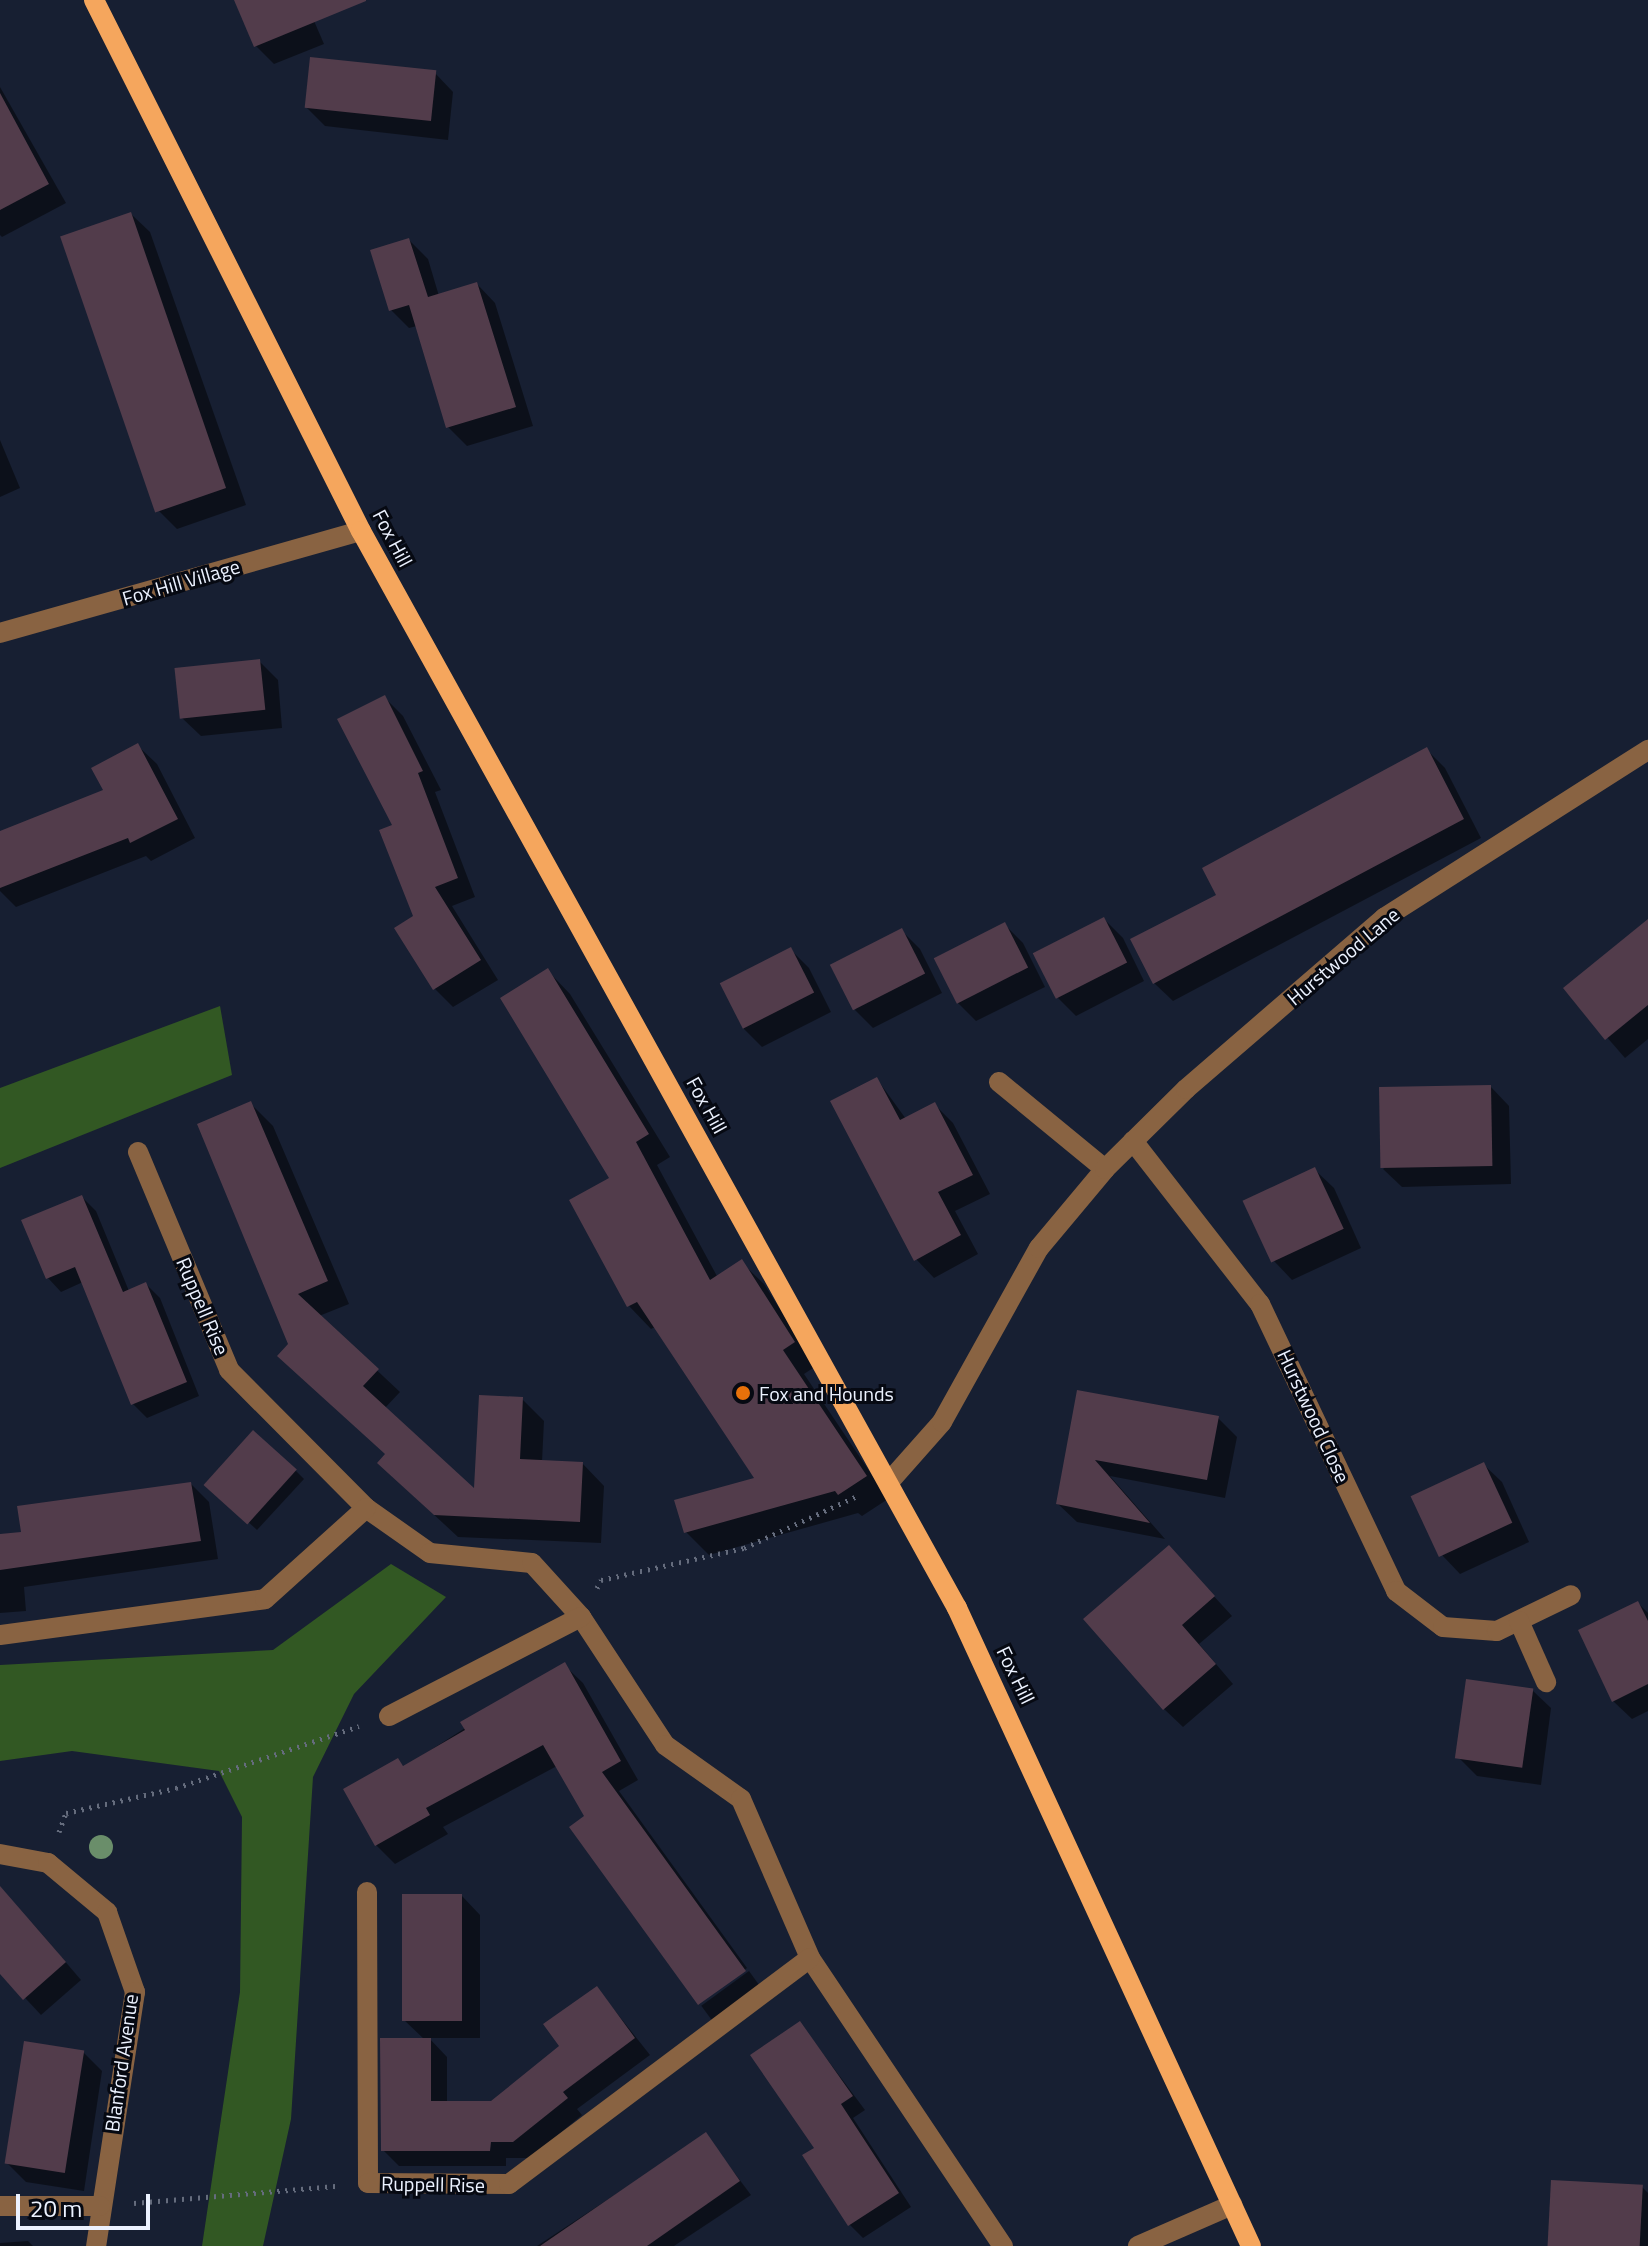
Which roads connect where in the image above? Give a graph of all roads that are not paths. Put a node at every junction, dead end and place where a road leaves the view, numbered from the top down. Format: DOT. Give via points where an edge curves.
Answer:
graph roads {
  1 [pos="94,0"];
  2 [pos="361,531"];
  3 [pos="0,633"];
  4 [pos="1648,750"];
  5 [pos="999,1082"];
  6 [pos="1133,1141"];
  7 [pos="138,1152"];
  8 [pos="1105,1169"];
  9 [pos="889,1482"];
  10 [pos="366,1508"];
  11 [pos="1571,1595"];
  12 [pos="581,1617"];
  13 [pos="1519,1621"];
  14 [pos="0,1635"];
  15 [pos="1546,1682"];
  16 [pos="389,1716"];
  17 [pos="0,1854"];
  18 [pos="367,1892"];
  19 [pos="810,1958"];
  20 [pos="1232,2205"];
  21 [pos="0,2206"];
  22 [pos="100,2206"];
  23 [pos="96,2246"];
  24 [pos="1003,2246"];
  25 [pos="1138,2246"];
  26 [pos="1251,2246"];
  1 -- 2 [label="main road, Fox Hill"];
  2 -- 3 [label="street, Fox Hill Village"];
  2 -- 9 [label="main road, Fox Hill"];
  4 -- 6 [label="street, Hurstwood Lane" via="1384,918"];
  5 -- 8 [label="street"];
  6 -- 8 [label="street, Hurstwood Lane"];
  6 -- 13 [label="street, Hurstwood Close" via="1260,1304 1396,1591 1443,1627 1497,1631"];
  7 -- 10 [label="street, Ruppell Rise" via="229,1370"];
  8 -- 9 [label="street, Hurstwood Lane" via="1039,1248 942,1422"];
  9 -- 20 [label="main road, Fox Hill" via="1000,1694"];
  10 -- 12 [label="street, Ruppell Rise" via="430,1553 532,1563"];
  10 -- 14 [label="street" via="265,1599"];
  11 -- 13 [label="street, Hurstwood Close"];
  12 -- 16 [label="street"];
  12 -- 19 [label="street, Ruppell Rise" via="665,1745 741,1799"];
  13 -- 15 [label="street"];
  17 -- 22 [label="street, Blanford Avenue" via="48,1863 107,1912 135,1992"];
  18 -- 19 [label="street, Ruppell Rise" via="368,2183 509,2184"];
  19 -- 24 [label="street, Ruppell Rise"];
  20 -- 25 [label="street"];
  20 -- 26 [label="main road, Fox Hill"];
  21 -- 22 [label="street"];
  22 -- 23 [label="street, Blanford Avenue"];
}
